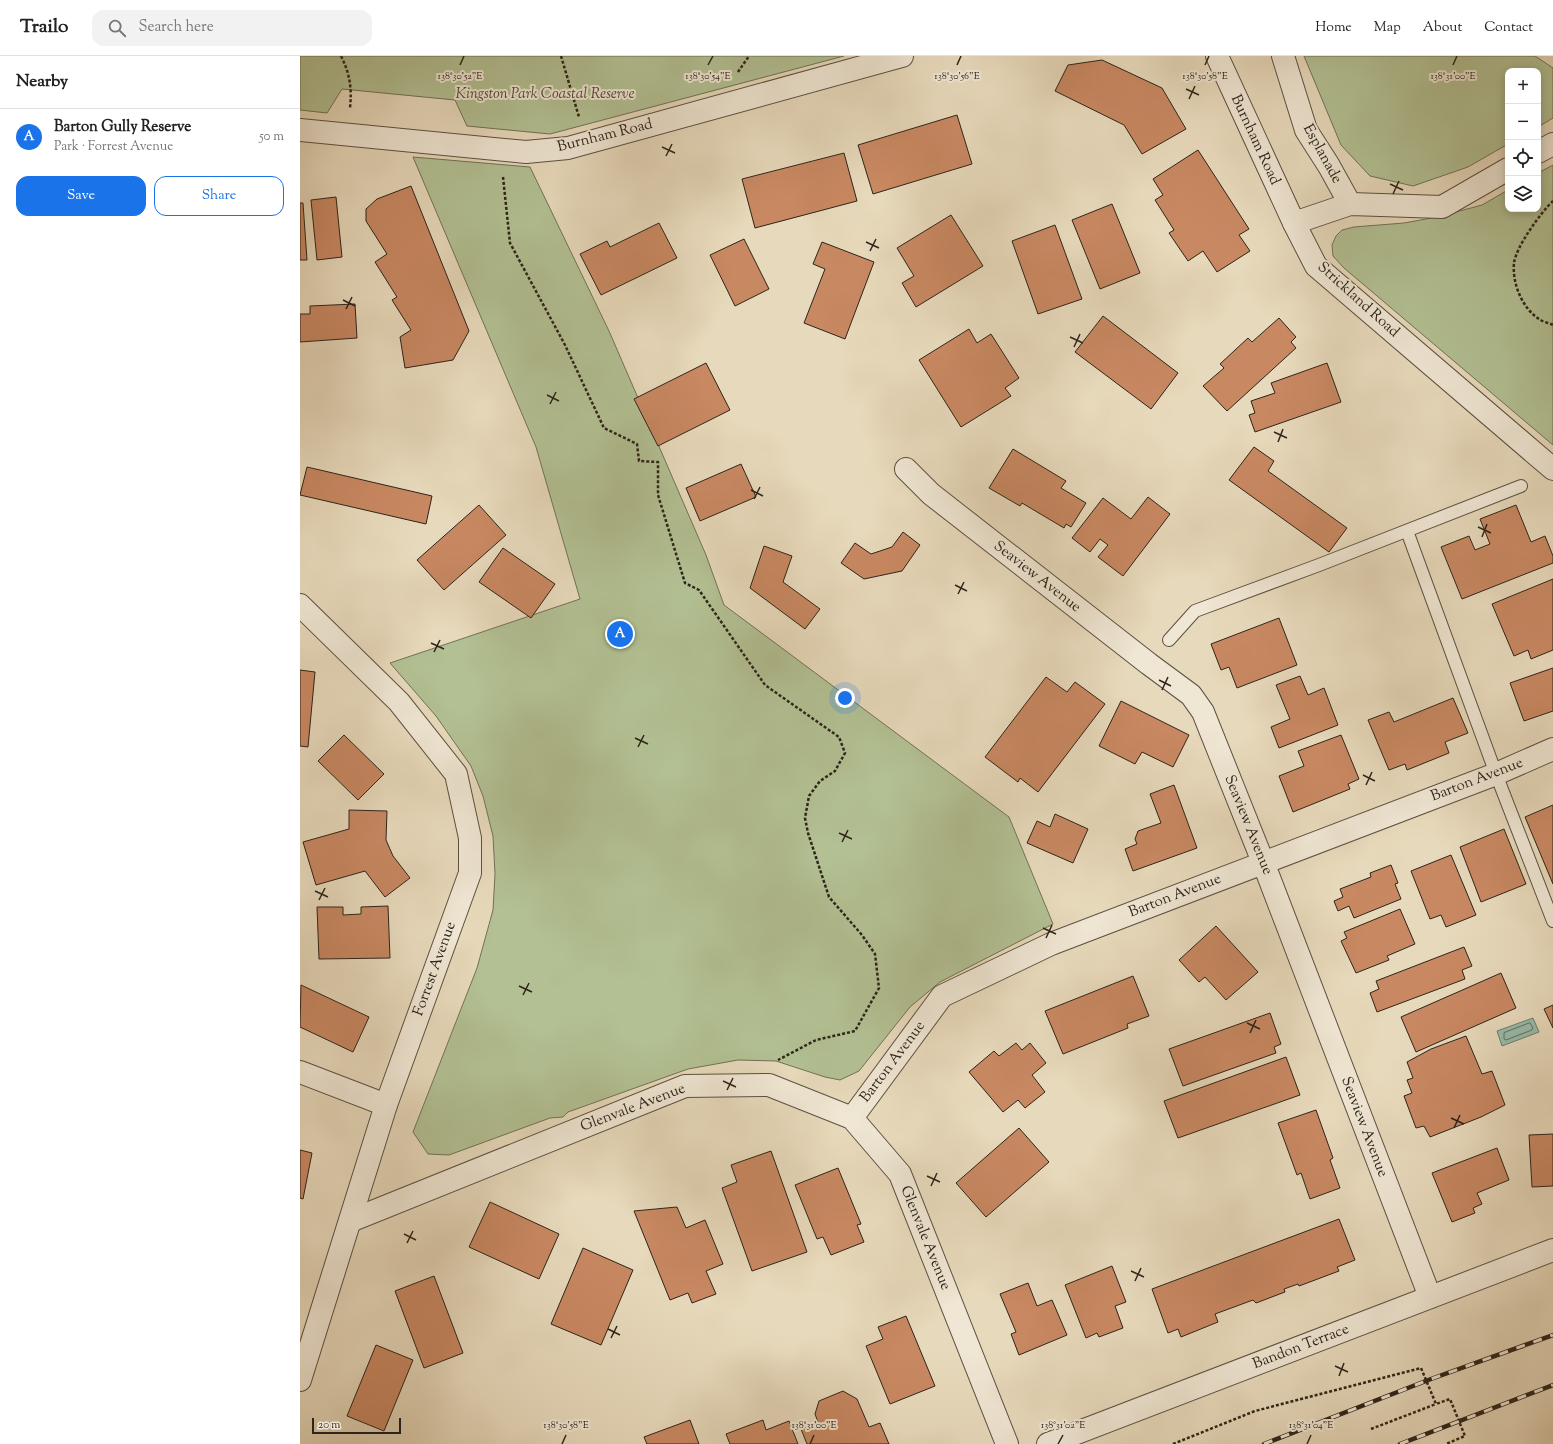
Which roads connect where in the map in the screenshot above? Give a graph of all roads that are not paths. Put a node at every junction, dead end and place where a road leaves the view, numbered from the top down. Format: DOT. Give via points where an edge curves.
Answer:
graph roads {
  1 [pos="902,56"];
  2 [pos="1217,56"];
  3 [pos="1283,56"];
  4 [pos="300,130"];
  5 [pos="1553,144"];
  6 [pos="1541,150"];
  7 [pos="1505,171"];
  8 [pos="1350,204"];
  9 [pos="1294,223"];
  10 [pos="906,469"];
  11 [pos="1553,469"];
  12 [pos="1521,486"];
  13 [pos="1407,531"];
  14 [pos="300,605"];
  15 [pos="1169,640"];
  16 [pos="1553,750"];
  17 [pos="1496,774"];
  18 [pos="1263,862"];
  19 [pos="1553,921"];
  20 [pos="300,1072"];
  21 [pos="386,1105"];
  22 [pos="852,1118"];
  23 [pos="350,1221"];
  24 [pos="1553,1250"];
  25 [pos="1430,1297"];
  26 [pos="300,1380"];
  27 [pos="1006,1444"];
  28 [pos="1048,1444"];
  1 -- 4 [label="street, Burnham Road" via="568,148 526,152"];
  2 -- 9 [label="street, Burnham Road"];
  3 -- 8 [label="street, Esplanade" via="1306,130"];
  5 -- 6 [label="street"];
  7 -- 8 [label="street" via="1442,207"];
  8 -- 9 [label="street"];
  9 -- 11 [label="street, Strickland Road" via="1316,266"];
  10 -- 18 [label="street, Seaview Avenue" via="931,494 1191,695 1203,712"];
  12 -- 13 [label="lane"];
  13 -- 15 [label="lane" via="1195,611"];
  13 -- 17 [label="lane"];
  14 -- 21 [label="street, Forrest Avenue" via="398,702 456,774 470,838 470,873"];
  16 -- 17 [label="street, Barton Avenue"];
  17 -- 18 [label="street, Barton Avenue"];
  17 -- 19 [label="lane"];
  18 -- 22 [label="street, Barton Avenue" via="1051,944 942,996"];
  18 -- 25 [label="street, Seaview Avenue"];
  20 -- 21 [label="street"];
  21 -- 23 [label="street, Forrest Avenue"];
  22 -- 23 [label="street, Glenvale Avenue" via="769,1085 685,1086"];
  22 -- 27 [label="street, Glenvale Avenue" via="900,1174"];
  23 -- 26 [label="street, Forrest Avenue"];
  24 -- 25 [label="street, Bandon Terrace"];
  25 -- 28 [label="street, Bandon Terrace"];
}
